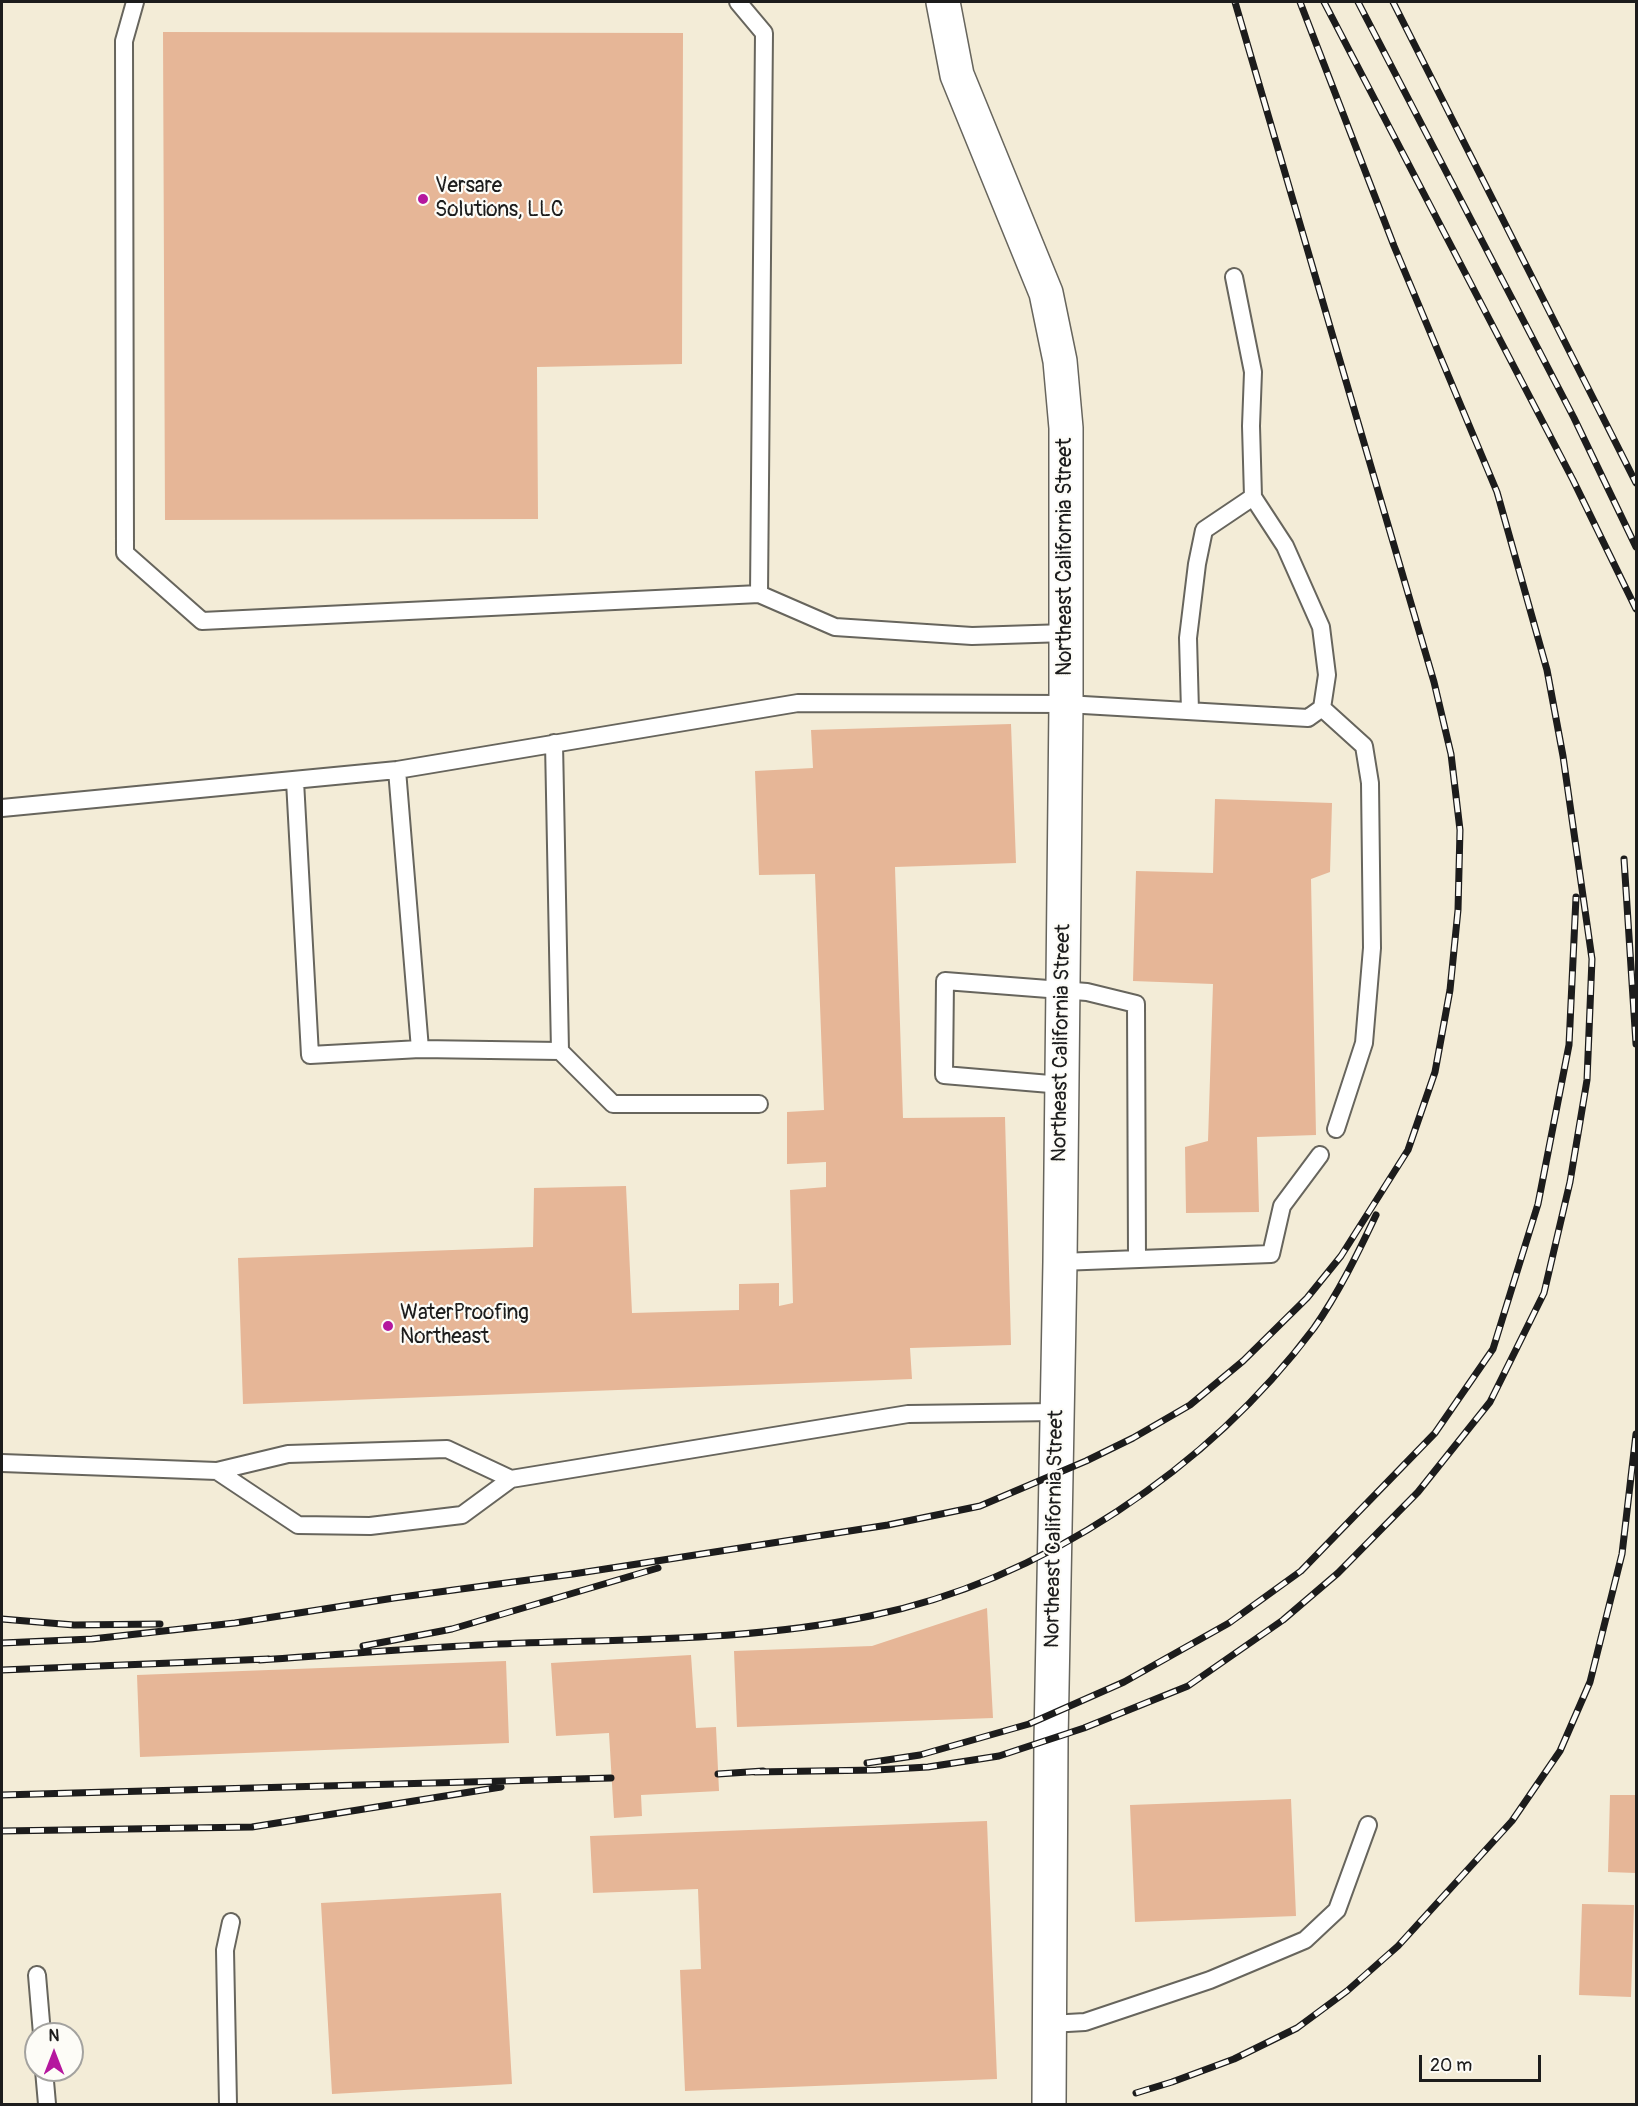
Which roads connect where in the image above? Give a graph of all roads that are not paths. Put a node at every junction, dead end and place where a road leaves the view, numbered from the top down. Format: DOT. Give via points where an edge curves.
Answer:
graph roads {
  1 [pos="135,2"];
  2 [pos="738,2"];
  3 [pos="942,2"];
  4 [pos="1234,277"];
  5 [pos="1253,497"];
  6 [pos="759,594"];
  7 [pos="1066,633"];
  8 [pos="1066,704"];
  9 [pos="1322,708"];
  10 [pos="1190,711"];
  11 [pos="554,743"];
  12 [pos="397,770"];
  13 [pos="294,781"];
  14 [pos="2,808"];
  15 [pos="1063,990"];
  16 [pos="420,1049"];
  17 [pos="560,1051"];
  18 [pos="1062,1085"];
  19 [pos="759,1104"];
  20 [pos="1336,1129"];
  21 [pos="1320,1155"];
  22 [pos="1137,1259"];
  23 [pos="1060,1262"];
  24 [pos="1056,1412"];
  25 [pos="2,1463"];
  26 [pos="217,1471"];
  27 [pos="511,1479"];
  28 [pos="1368,1825"];
  29 [pos="231,1922"];
  30 [pos="37,1975"];
  31 [pos="41,2022"];
  32 [pos="1050,2024"];
  33 [pos="45,2082"];
  34 [pos="47,2104"];
  35 [pos="228,2104"];
  36 [pos="1049,2104"];
  1 -- 6 [label="lane" via="124,41 125,553 202,621"];
  2 -- 6 [label="lane" via="764,33"];
  3 -- 7 [label="street, Northeast California Street" via="957,75 1046,293 1060,361 1066,429"];
  4 -- 5 [label="lane" via="1253,372"];
  5 -- 9 [label="lane" via="1285,546 1322,627 1327,675"];
  5 -- 10 [label="lane" via="1204,530 1188,638"];
  6 -- 7 [label="lane" via="835,627 972,636"];
  7 -- 8 [label="street, Northeast California Street"];
  8 -- 10 [label="lane"];
  8 -- 11 [label="lane" via="798,703"];
  8 -- 15 [label="street, Northeast California Street"];
  9 -- 10 [label="lane" via="1308,718"];
  9 -- 20 [label="lane" via="1364,746 1370,783 1372,948 1364,1043"];
  11 -- 12 [label="lane"];
  11 -- 17 [label="lane"];
  12 -- 13 [label="lane"];
  12 -- 16 [label="lane"];
  13 -- 14 [label="lane"];
  13 -- 16 [label="lane" via="310,1055"];
  15 -- 18 [label="street, Northeast California Street"];
  15 -- 18 [label="lane" via="945,981 944,1075"];
  15 -- 22 [label="lane" via="1136,1004"];
  16 -- 17 [label="lane"];
  17 -- 19 [label="lane" via="613,1104"];
  18 -- 23 [label="street, Northeast California Street"];
  21 -- 22 [label="lane" via="1282,1206 1271,1254"];
  22 -- 23 [label="lane"];
  23 -- 24 [label="street, Northeast California Street"];
  24 -- 27 [label="lane" via="908,1414"];
  24 -- 32 [label="street, Northeast California Street"];
  25 -- 26 [label="lane"];
  26 -- 27 [label="lane" via="288,1454 447,1449"];
  26 -- 27 [label="lane" via="298,1525 370,1526 462,1515"];
  28 -- 32 [label="lane" via="1337,1910 1305,1940 1210,1980 1085,2022"];
  29 -- 35 [label="lane" via="225,1950"];
  30 -- 31 [label="lane"];
  32 -- 36 [label="street, Northeast California Street"];
  33 -- 34 [label="lane"];
}
